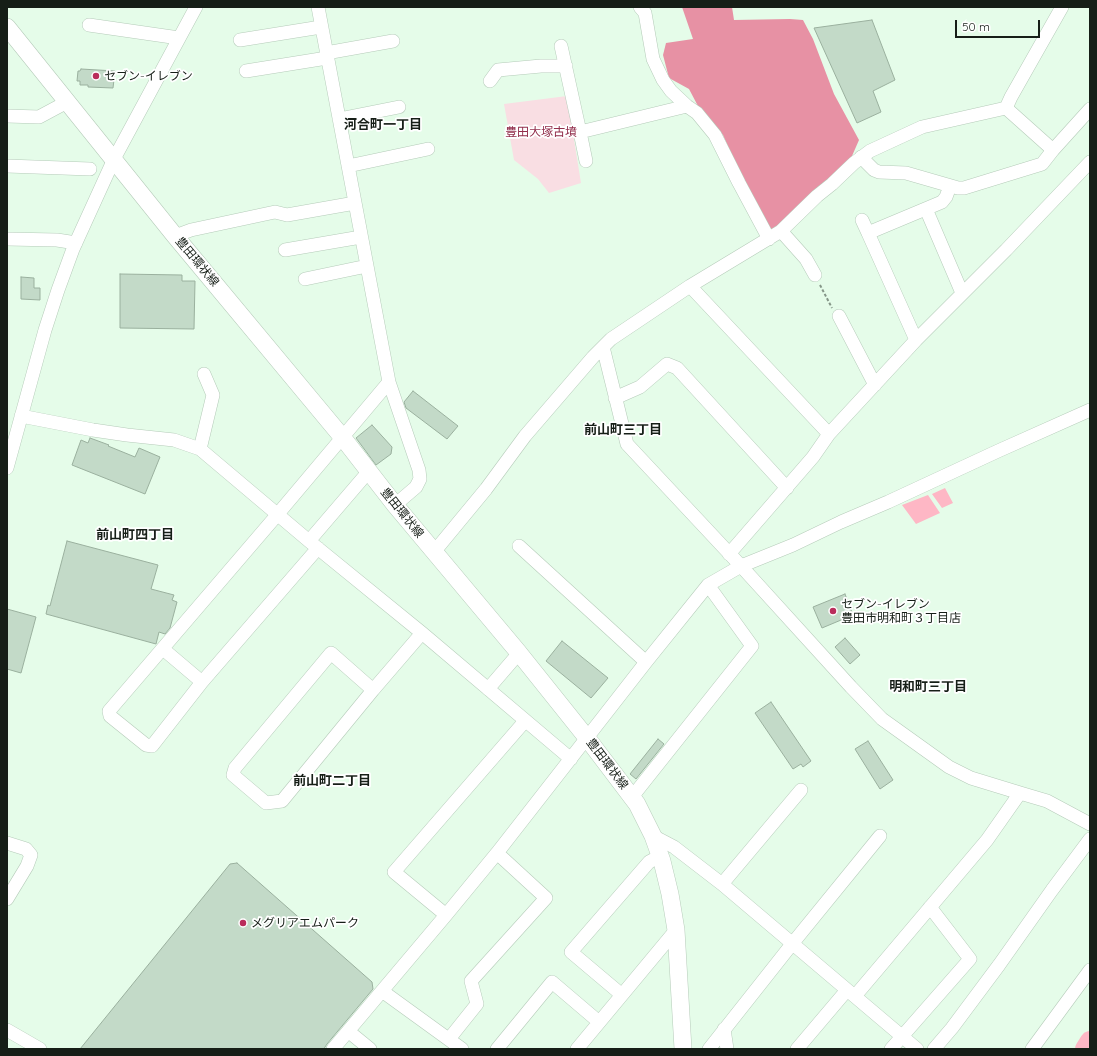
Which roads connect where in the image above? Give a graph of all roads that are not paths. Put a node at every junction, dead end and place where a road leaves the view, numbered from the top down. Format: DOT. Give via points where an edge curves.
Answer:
graph roads {
  1 [pos="196,7"];
  2 [pos="318,7"];
  3 [pos="640,7"];
  4 [pos="1062,7"];
  5 [pos="89,25"];
  6 [pos="7,27"];
  7 [pos="321,27"];
  8 [pos="179,38"];
  9 [pos="240,40"];
  10 [pos="393,42"];
  11 [pos="561,46"];
  12 [pos="327,56"];
  13 [pos="566,66"];
  14 [pos="246,72"];
  15 [pos="490,81"];
  16 [pos="67,102"];
  17 [pos="687,106"];
  18 [pos="399,107"];
  19 [pos="1006,108"];
  20 [pos="1090,109"];
  21 [pos="7,116"];
  22 [pos="339,120"];
  23 [pos="580,132"];
  24 [pos="428,150"];
  25 [pos="1053,150"];
  26 [pos="861,157"];
  27 [pos="114,159"];
  28 [pos="586,161"];
  29 [pos="1090,162"];
  30 [pos="7,166"];
  31 [pos="348,166"];
  32 [pos="90,169"];
  33 [pos="950,186"];
  34 [pos="355,203"];
  35 [pos="926,209"];
  36 [pos="862,220"];
  37 [pos="781,231"];
  38 [pos="868,233"];
  39 [pos="175,236"];
  40 [pos="361,237"];
  41 [pos="7,239"];
  42 [pos="769,239"];
  43 [pos="76,243"];
  44 [pos="285,250"];
  45 [pos="367,266"];
  46 [pos="815,275"];
  47 [pos="305,279"];
  48 [pos="690,286"];
  49 [pos="962,293"];
  50 [pos="839,316"];
  51 [pos="916,340"];
  52 [pos="602,347"];
  53 [pos="204,374"];
  54 [pos="389,382"];
  55 [pos="875,385"];
  56 [pos="615,398"];
  57 [pos="1090,410"];
  58 [pos="21,416"];
  59 [pos="828,434"];
  60 [pos="343,438"];
  61 [pos="200,449"];
  62 [pos="7,468"];
  63 [pos="369,471"];
  64 [pos="787,488"];
  65 [pos="395,505"];
  66 [pos="277,515"];
  67 [pos="313,545"];
  68 [pos="519,546"];
  69 [pos="434,552"];
  70 [pos="728,554"];
  71 [pos="741,566"];
  72 [pos="708,585"];
  73 [pos="422,633"];
  74 [pos="163,648"];
  75 [pos="519,654"];
  76 [pos="646,662"];
  77 [pos="202,682"];
  78 [pos="488,689"];
  79 [pos="373,690"];
  80 [pos="524,721"];
  81 [pos="587,738"];
  82 [pos="571,759"];
  83 [pos="802,790"];
  84 [pos="1020,793"];
  85 [pos="632,797"];
  86 [pos="1090,824"];
  87 [pos="653,836"];
  88 [pos="880,836"];
  89 [pos="7,844"];
  90 [pos="1088,848"];
  91 [pos="497,853"];
  92 [pos="660,856"];
  93 [pos="722,884"];
  94 [pos="7,899"];
  95 [pos="930,907"];
  96 [pos="446,915"];
  97 [pos="676,930"];
  98 [pos="792,944"];
  99 [pos="1090,970"];
  100 [pos="382,991"];
  101 [pos="851,993"];
  102 [pos="622,995"];
  103 [pos="598,1022"];
  104 [pos="724,1029"];
  105 [pos="7,1030"];
  106 [pos="348,1032"];
  107 [pos="902,1036"];
  108 [pos="449,1039"];
  109 [pos="40,1049"];
  110 [pos="333,1049"];
  111 [pos="370,1049"];
  112 [pos="462,1049"];
  113 [pos="497,1049"];
  114 [pos="577,1049"];
  115 [pos="683,1049"];
  116 [pos="708,1049"];
  117 [pos="727,1049"];
  118 [pos="797,1049"];
  119 [pos="891,1049"];
  120 [pos="917,1049"];
  121 [pos="934,1049"];
  122 [pos="1032,1049"];
  1 -- 8 [label="street"];
  2 -- 7 [label="street"];
  3 -- 17 [label="street" via="645,12 653,59 663,80"];
  4 -- 19 [label="street"];
  5 -- 8 [label="street"];
  6 -- 16 [label="main road, 豊田環状線"];
  7 -- 9 [label="street"];
  7 -- 12 [label="street"];
  8 -- 27 [label="street"];
  10 -- 12 [label="street"];
  11 -- 13 [label="street"];
  12 -- 14 [label="street"];
  12 -- 22 [label="street"];
  13 -- 15 [label="street" via="498,70"];
  13 -- 23 [label="street"];
  16 -- 21 [label="street" via="39,117"];
  16 -- 27 [label="main road, 豊田環状線"];
  17 -- 23 [label="street"];
  17 -- 42 [label="street" via="697,112 715,135"];
  18 -- 22 [label="street"];
  19 -- 25 [label="street"];
  19 -- 26 [label="street" via="922,127"];
  20 -- 25 [label="street"];
  22 -- 31 [label="street"];
  23 -- 28 [label="street"];
  24 -- 31 [label="street"];
  25 -- 33 [label="street" via="1042,164 964,188"];
  26 -- 33 [label="street" via="879,172 906,173"];
  26 -- 37 [label="street"];
  27 -- 39 [label="main road, 豊田環状線"];
  27 -- 43 [label="street"];
  29 -- 49 [label="street"];
  30 -- 32 [label="street"];
  31 -- 34 [label="street"];
  33 -- 35 [label="street" via="942,202"];
  34 -- 39 [label="street" via="287,215 275,212"];
  34 -- 40 [label="street"];
  35 -- 38 [label="street"];
  35 -- 49 [label="street"];
  36 -- 38 [label="street"];
  37 -- 42 [label="street"];
  37 -- 46 [label="street" via="806,258"];
  38 -- 51 [label="street"];
  39 -- 60 [label="main road, 豊田環状線"];
  40 -- 44 [label="street"];
  40 -- 45 [label="street"];
  41 -- 43 [label="street"];
  42 -- 48 [label="street"];
  43 -- 58 [label="street" via="48,318"];
  45 -- 47 [label="street"];
  45 -- 54 [label="street"];
  48 -- 52 [label="street"];
  48 -- 59 [label="street"];
  49 -- 51 [label="street"];
  50 -- 55 [label="street"];
  51 -- 55 [label="street"];
  52 -- 56 [label="street"];
  52 -- 69 [label="street" via="525,436 486,489"];
  53 -- 61 [label="street" via="213,395"];
  54 -- 60 [label="street"];
  54 -- 65 [label="street" via="420,479 416,487"];
  55 -- 59 [label="street"];
  56 -- 64 [label="street" via="640,387 667,364 677,368"];
  56 -- 70 [label="street" via="627,444"];
  57 -- 71 [label="street" via="793,545"];
  58 -- 61 [label="street" via="106,432 174,440"];
  58 -- 62 [label="street"];
  59 -- 64 [label="street" via="813,458"];
  60 -- 63 [label="main road, 豊田環状線"];
  60 -- 66 [label="street"];
  61 -- 66 [label="street"];
  63 -- 65 [label="main road, 豊田環状線"];
  63 -- 67 [label="street"];
  64 -- 70 [label="street"];
  65 -- 69 [label="main road, 豊田環状線"];
  66 -- 67 [label="street"];
  66 -- 74 [label="street"];
  67 -- 73 [label="street"];
  67 -- 77 [label="street"];
  68 -- 76 [label="street"];
  69 -- 75 [label="main road, 豊田環状線"];
  70 -- 71 [label="street"];
  71 -- 72 [label="street"];
  71 -- 84 [label="street" via="882,719 949,767 971,778"];
  72 -- 76 [label="street"];
  72 -- 85 [label="street" via="752,646"];
  73 -- 78 [label="street"];
  73 -- 79 [label="street"];
  74 -- 77 [label="street"];
  74 -- 77 [label="street" via="109,711 110,716 146,745 152,746"];
  75 -- 78 [label="street"];
  75 -- 81 [label="main road, 豊田環状線"];
  76 -- 81 [label="street"];
  78 -- 80 [label="street"];
  79 -- 79 [label="street" via="282,801 266,804 233,775 235,768 331,653"];
  80 -- 82 [label="street"];
  80 -- 96 [label="street" via="394,872"];
  81 -- 82 [label="street"];
  81 -- 85 [label="main road, 豊田環状線"];
  82 -- 91 [label="street"];
  83 -- 93 [label="street"];
  84 -- 86 [label="street" via="1047,801"];
  84 -- 95 [label="street" via="987,840"];
  85 -- 87 [label="main road, 豊田環状線"];
  87 -- 92 [label="main road, 豊田環状線"];
  87 -- 93 [label="street" via="674,847"];
  88 -- 98 [label="street"];
  89 -- 94 [label="street" via="26,849 31,855"];
  90 -- 121 [label="street" via="1052,890 1000,965"];
  91 -- 96 [label="street"];
  91 -- 108 [label="street" via="546,898 471,982 477,1004"];
  92 -- 97 [label="main road, 豊田環状線"];
  92 -- 102 [label="street" via="648,862 571,952"];
  93 -- 98 [label="street"];
  95 -- 101 [label="street"];
  95 -- 107 [label="street" via="970,959"];
  96 -- 100 [label="street"];
  97 -- 102 [label="street"];
  97 -- 115 [label="main road, 豊田環状線"];
  98 -- 101 [label="street"];
  98 -- 104 [label="street"];
  99 -- 122 [label="street"];
  100 -- 106 [label="street"];
  100 -- 108 [label="street"];
  101 -- 107 [label="street"];
  101 -- 118 [label="street"];
  102 -- 103 [label="street"];
  103 -- 113 [label="street" via="552,982"];
  103 -- 114 [label="street"];
  104 -- 116 [label="street"];
  104 -- 117 [label="street"];
  105 -- 109 [label="street"];
  106 -- 110 [label="street"];
  106 -- 111 [label="street"];
  107 -- 119 [label="street"];
  107 -- 120 [label="street"];
  108 -- 112 [label="street"];
}
